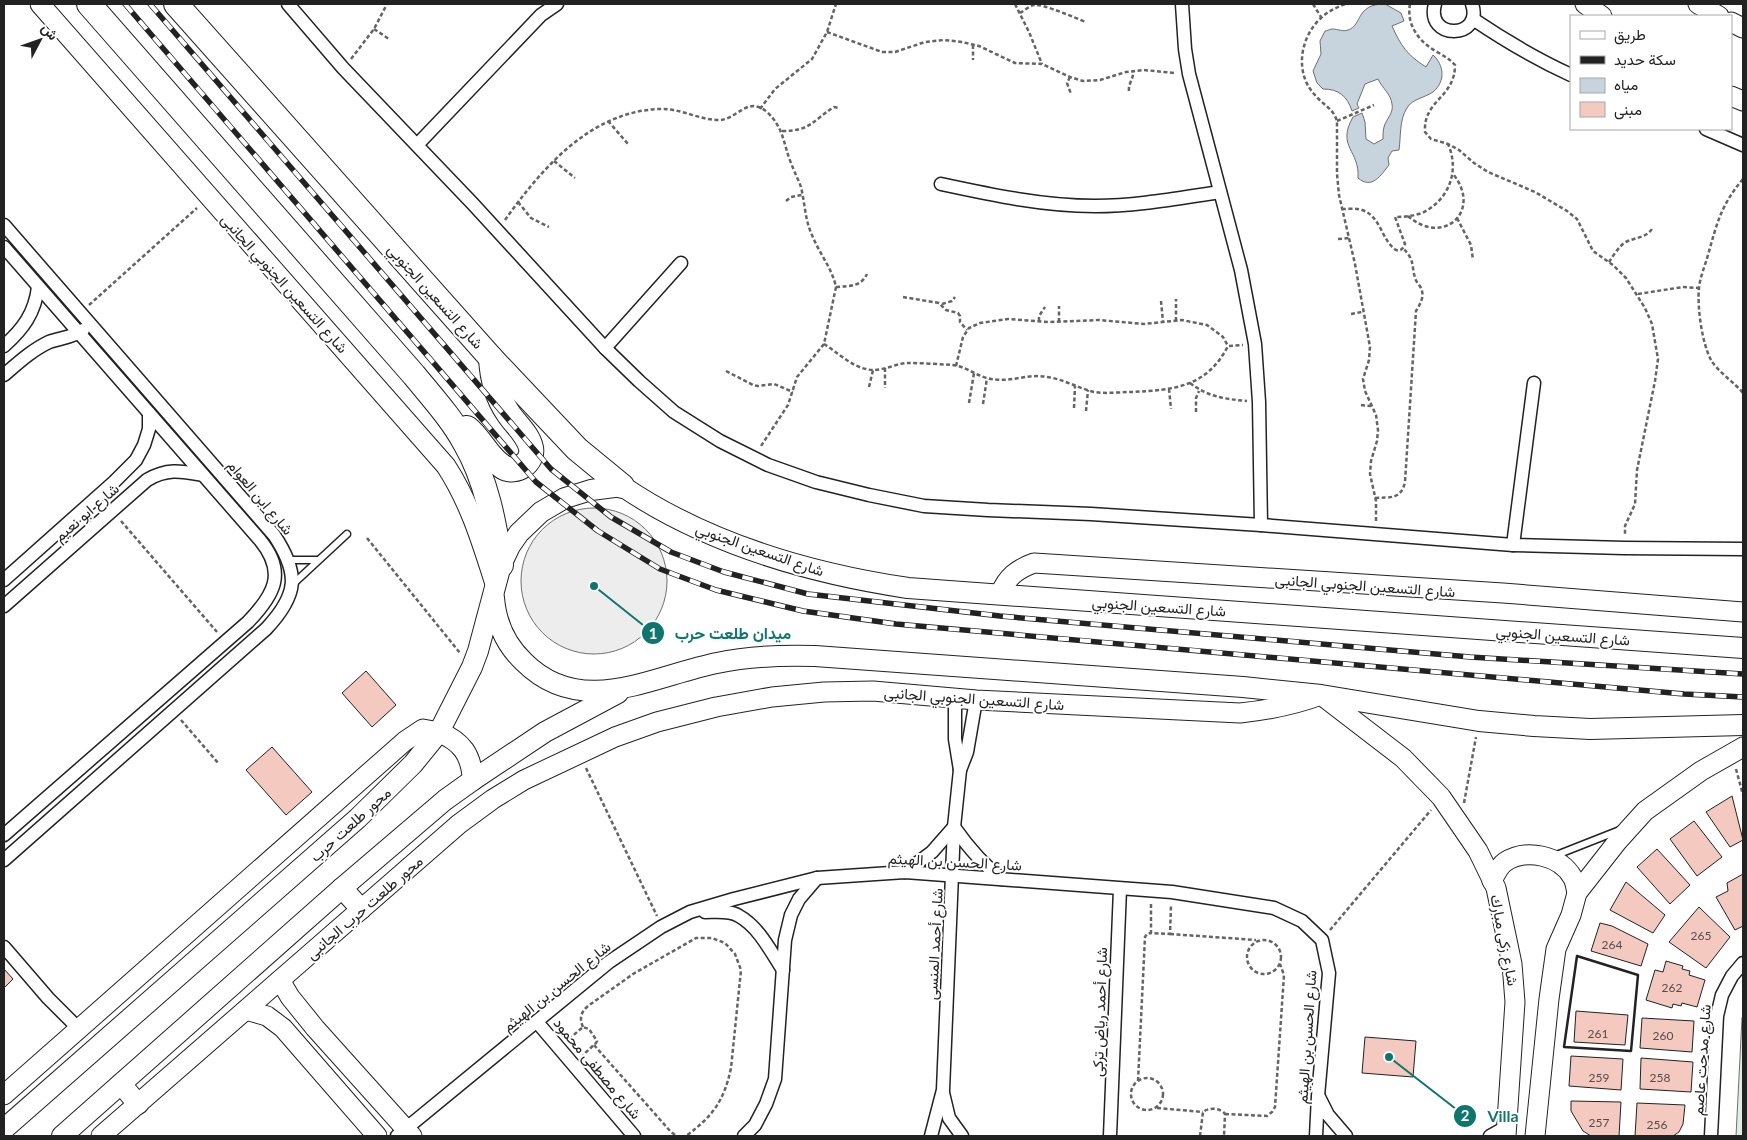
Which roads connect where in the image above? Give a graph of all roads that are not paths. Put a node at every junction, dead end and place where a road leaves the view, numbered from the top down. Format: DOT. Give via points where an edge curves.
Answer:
graph roads {
  1 [pos="40,4"];
  2 [pos="89,4"];
  3 [pos="176,4"];
  4 [pos="288,4"];
  5 [pos="557,4"];
  6 [pos="1182,4"];
  7 [pos="1435,4"];
  8 [pos="1585,4"];
  9 [pos="1698,4"];
  10 [pos="1476,10"];
  11 [pos="1601,15"];
  12 [pos="1717,15"];
  13 [pos="1570,75"];
  14 [pos="1708,130"];
  15 [pos="1743,144"];
  16 [pos="416,145"];
  17 [pos="941,184"];
  18 [pos="1220,192"];
  19 [pos="4,225"];
  20 [pos="4,247"];
  21 [pos="681,263"];
  22 [pos="38,286"];
  23 [pos="90,324"];
  24 [pos="79,333"];
  25 [pos="4,346"];
  26 [pos="605,348"];
  27 [pos="491,358"];
  28 [pos="4,375"];
  29 [pos="1534,383"];
  30 [pos="149,413"];
  31 [pos="449,419"];
  32 [pos="203,475"];
  33 [pos="622,486"];
  34 [pos="1261,525"];
  35 [pos="347,534"];
  36 [pos="1513,545"];
  37 [pos="1743,549"];
  38 [pos="288,560"];
  39 [pos="318,560"];
  40 [pos="4,580"];
  41 [pos="497,581"];
  42 [pos="292,585"];
  43 [pos="1000,594"];
  44 [pos="4,606"];
  45 [pos="1743,612"];
  46 [pos="1743,648"];
  47 [pos="632,686"];
  48 [pos="169,691"];
  49 [pos="1321,695"];
  50 [pos="954,698"];
  51 [pos="976,700"];
  52 [pos="177,707"];
  53 [pos="657,722"];
  54 [pos="1743,725"];
  55 [pos="439,732"];
  56 [pos="1737,750"];
  57 [pos="960,770"];
  58 [pos="472,780"];
  59 [pos="1632,825"];
  60 [pos="954,827"];
  61 [pos="4,835"];
  62 [pos="1549,858"];
  63 [pos="4,860"];
  64 [pos="905,872"];
  65 [pos="953,876"];
  66 [pos="817,878"];
  67 [pos="1002,879"];
  68 [pos="1492,881"];
  69 [pos="342,888"];
  70 [pos="1120,889"];
  71 [pos="1577,892"];
  72 [pos="361,909"];
  73 [pos="690,912"];
  74 [pos="4,947"];
  75 [pos="1743,963"];
  76 [pos="783,970"];
  77 [pos="280,980"];
  78 [pos="246,1010"];
  79 [pos="536,1022"];
  80 [pos="78,1028"];
  81 [pos="121,1084"];
  82 [pos="943,1090"];
  83 [pos="4,1095"];
  84 [pos="1318,1096"];
  85 [pos="138,1104"];
  86 [pos="4,1130"];
  87 [pos="1507,1131"];
  88 [pos="405,1134"];
  89 [pos="1537,1134"];
  90 [pos="1708,1134"];
  91 [pos="62,1136"];
  92 [pos="101,1136"];
  93 [pos="376,1136"];
  94 [pos="634,1136"];
  95 [pos="744,1136"];
  96 [pos="931,1136"];
  97 [pos="962,1136"];
  98 [pos="1110,1136"];
  99 [pos="1316,1136"];
  100 [pos="1346,1136"];
  101 [pos="1490,1136"];
  1 -- 41 [label="street, شارع التسعين الجنوبي الجانبى" via="446,466 473,517"];
  2 -- 31 [label="highway"];
  3 -- 27 [label="highway, شارع التسعين الجنوبي"];
  4 -- 16 [label="street"];
  5 -- 16 [label="street" via="541,16"];
  6 -- 18 [label="street" via="1189,74"];
  7 -- 10 [label="street" via="1433,12 1438,25 1450,32 1464,29"];
  8 -- 11 [label="street"];
  9 -- 12 [label="street"];
  10 -- 13 [label="street" via="1507,42"];
  14 -- 15 [label="street"];
  16 -- 26 [label="street"];
  17 -- 18 [label="street" via="1059,205 1133,204"];
  18 -- 34 [label="street" via="1241,270 1255,344"];
  19 -- 23 [label="street, شارع ابن العوام"];
  20 -- 22 [label="street, شارع ابن العوام"];
  21 -- 26 [label="street"];
  22 -- 24 [label="street, شارع ابن العوام"];
  22 -- 25 [label="street" via="33,312 27,323"];
  23 -- 24 [label="street"];
  23 -- 38 [label="street, شارع ابن العوام" via="274,535"];
  24 -- 28 [label="street" via="49,342"];
  24 -- 30 [label="street, شارع ابن العوام"];
  26 -- 34 [label="street" via="674,412 753,458 816,482 924,506"];
  27 -- 31 [label="highway" via="501,401 529,439 532,451 527,463 517,469 505,469 473,433"];
  27 -- 33 [label="highway, شارع التسعين الجنوبي" via="577,449"];
  29 -- 36 [label="street"];
  30 -- 32 [label="street, شارع ابن العوام"];
  30 -- 40 [label="street, شارع ابو نعيم" via="144,445 136,460"];
  31 -- 41 [label="highway" via="465,442 486,491"];
  32 -- 44 [label="street, شارع ابو نعيم" via="177,470 147,480"];
  32 -- 48 [label="street, شارع ابن العوام" via="269,551 275,576 266,602"];
  33 -- 41 [label="main road, محور طلعت حرب" via="578,493 552,504 519,533 510,546"];
  33 -- 43 [label="main road, شارع التسعين الجنوبي" via="683,522 808,568 908,588"];
  34 -- 36 [label="street"];
  35 -- 39 [label="lane"];
  36 -- 37 [label="street"];
  38 -- 39 [label="lane"];
  38 -- 42 [label="street, شارع ابن العوام"];
  39 -- 42 [label="lane"];
  41 -- 47 [label="main road" via="497,618 509,645 541,676 582,691"];
  41 -- 55 [label="main road, محور طلعت حرب" via="472,667"];
  42 -- 52 [label="street, شارع ابن العوام" via="280,614 266,629"];
  43 -- 45 [label="street, شارع التسعين الجنوبي الجانبى" via="1012,574 1034,563"];
  43 -- 46 [label="main road, شارع التسعين الجنوبي"];
  47 -- 49 [label="main road" via="720,662 780,655 1199,683"];
  47 -- 58 [label="main road" via="545,732"];
  48 -- 52 [label="street"];
  48 -- 61 [label="street, شارع ابن العوام"];
  49 -- 51 [label="street, شارع التسعين الجنوبي الجانبى" via="1294,705 1240,713"];
  49 -- 54 [label="main road" via="1479,721 1534,726 1590,729"];
  49 -- 68 [label="street, شارع زكى مبارك" via="1403,758 1441,797 1478,851"];
  50 -- 51 [label="street, شارع التسعين الجنوبي الجانبى"];
  50 -- 53 [label="street, شارع التسعين الجنوبي الجانبى" via="873,691 824,692 716,707"];
  50 -- 57 [label="street, شارع أحمد المنسى"];
  51 -- 57 [label="street, شارع أحمد المنسى" via="967,752"];
  52 -- 63 [label="street, شارع ابن العوام"];
  53 -- 72 [label="street, محور طلعت حرب الجانبى" via="614,737 524,780 493,799 459,824"];
  55 -- 58 [label="main road" via="451,737 468,755"];
  55 -- 80 [label="street" via="423,729 405,741"];
  55 -- 86 [label="main road, محور طلعت حرب" via="390,789"];
  56 -- 59 [label="street" via="1672,790"];
  57 -- 60 [label="street, شارع أحمد المنسى"];
  58 -- 69 [label="main road"];
  59 -- 62 [label="lane"];
  59 -- 71 [label="street"];
  60 -- 64 [label="street" via="932,852"];
  60 -- 65 [label="street, شارع أحمد المنسى"];
  60 -- 67 [label="street" via="985,866"];
  62 -- 68 [label="street" via="1534,854 1518,856 1503,863"];
  62 -- 71 [label="street" via="1563,866 1573,878"];
  64 -- 65 [label="street, شارع الحسن بن الهيثم"];
  64 -- 66 [label="street, شارع الحسن بن الهيثم"];
  65 -- 67 [label="street, شارع الحسن بن الهيثم"];
  65 -- 82 [label="street, شارع أحمد المنسى"];
  66 -- 73 [label="street, شارع الحسن بن الهيثم"];
  66 -- 76 [label="street" via="799,899 791,915"];
  67 -- 70 [label="street, شارع الحسن بن الهيثم"];
  68 -- 87 [label="street, شارع زكى مبارك" via="1512,964 1516,1002"];
  69 -- 72 [label="main road"];
  69 -- 81 [label="main road"];
  70 -- 84 [label="street, شارع الحسن بن الهيثم" via="1172,892 1274,908 1302,921 1322,940 1329,973"];
  70 -- 98 [label="street, شارع أحمد رياض تركى"];
  71 -- 89 [label="street" via="1556,949"];
  72 -- 77 [label="street, محور طلعت حرب الجانبى"];
  73 -- 76 [label="street" via="738,915 763,940"];
  73 -- 79 [label="street, شارع الحسن بن الهيثم" via="662,926 609,962"];
  74 -- 80 [label="street"];
  75 -- 90 [label="street, شارع مدحت عاصم" via="1722,995 1717,1016"];
  76 -- 95 [label="street" via="775,1078 755,1125"];
  77 -- 78 [label="street, محور طلعت حرب الجانبى"];
  77 -- 88 [label="street" via="315,1028"];
  78 -- 85 [label="street, محور طلعت حرب الجانبى"];
  78 -- 93 [label="street" via="267,1016 283,1028"];
  79 -- 88 [label="street, شارع الحسن بن الهيثم"];
  79 -- 94 [label="street, شارع مصطفى محمود"];
  80 -- 83 [label="street"];
  81 -- 85 [label="main road"];
  81 -- 91 [label="main road"];
  82 -- 96 [label="street, شارع أحمد المنسى"];
  82 -- 97 [label="street, شارع أحمد المنسى" via="949,1118"];
  84 -- 99 [label="street, شارع الحسن بن الهيثم"];
  84 -- 100 [label="street" via="1328,1115"];
  85 -- 92 [label="street, محور طلعت حرب الجانبى"];
  87 -- 101 [label="street"];
}
